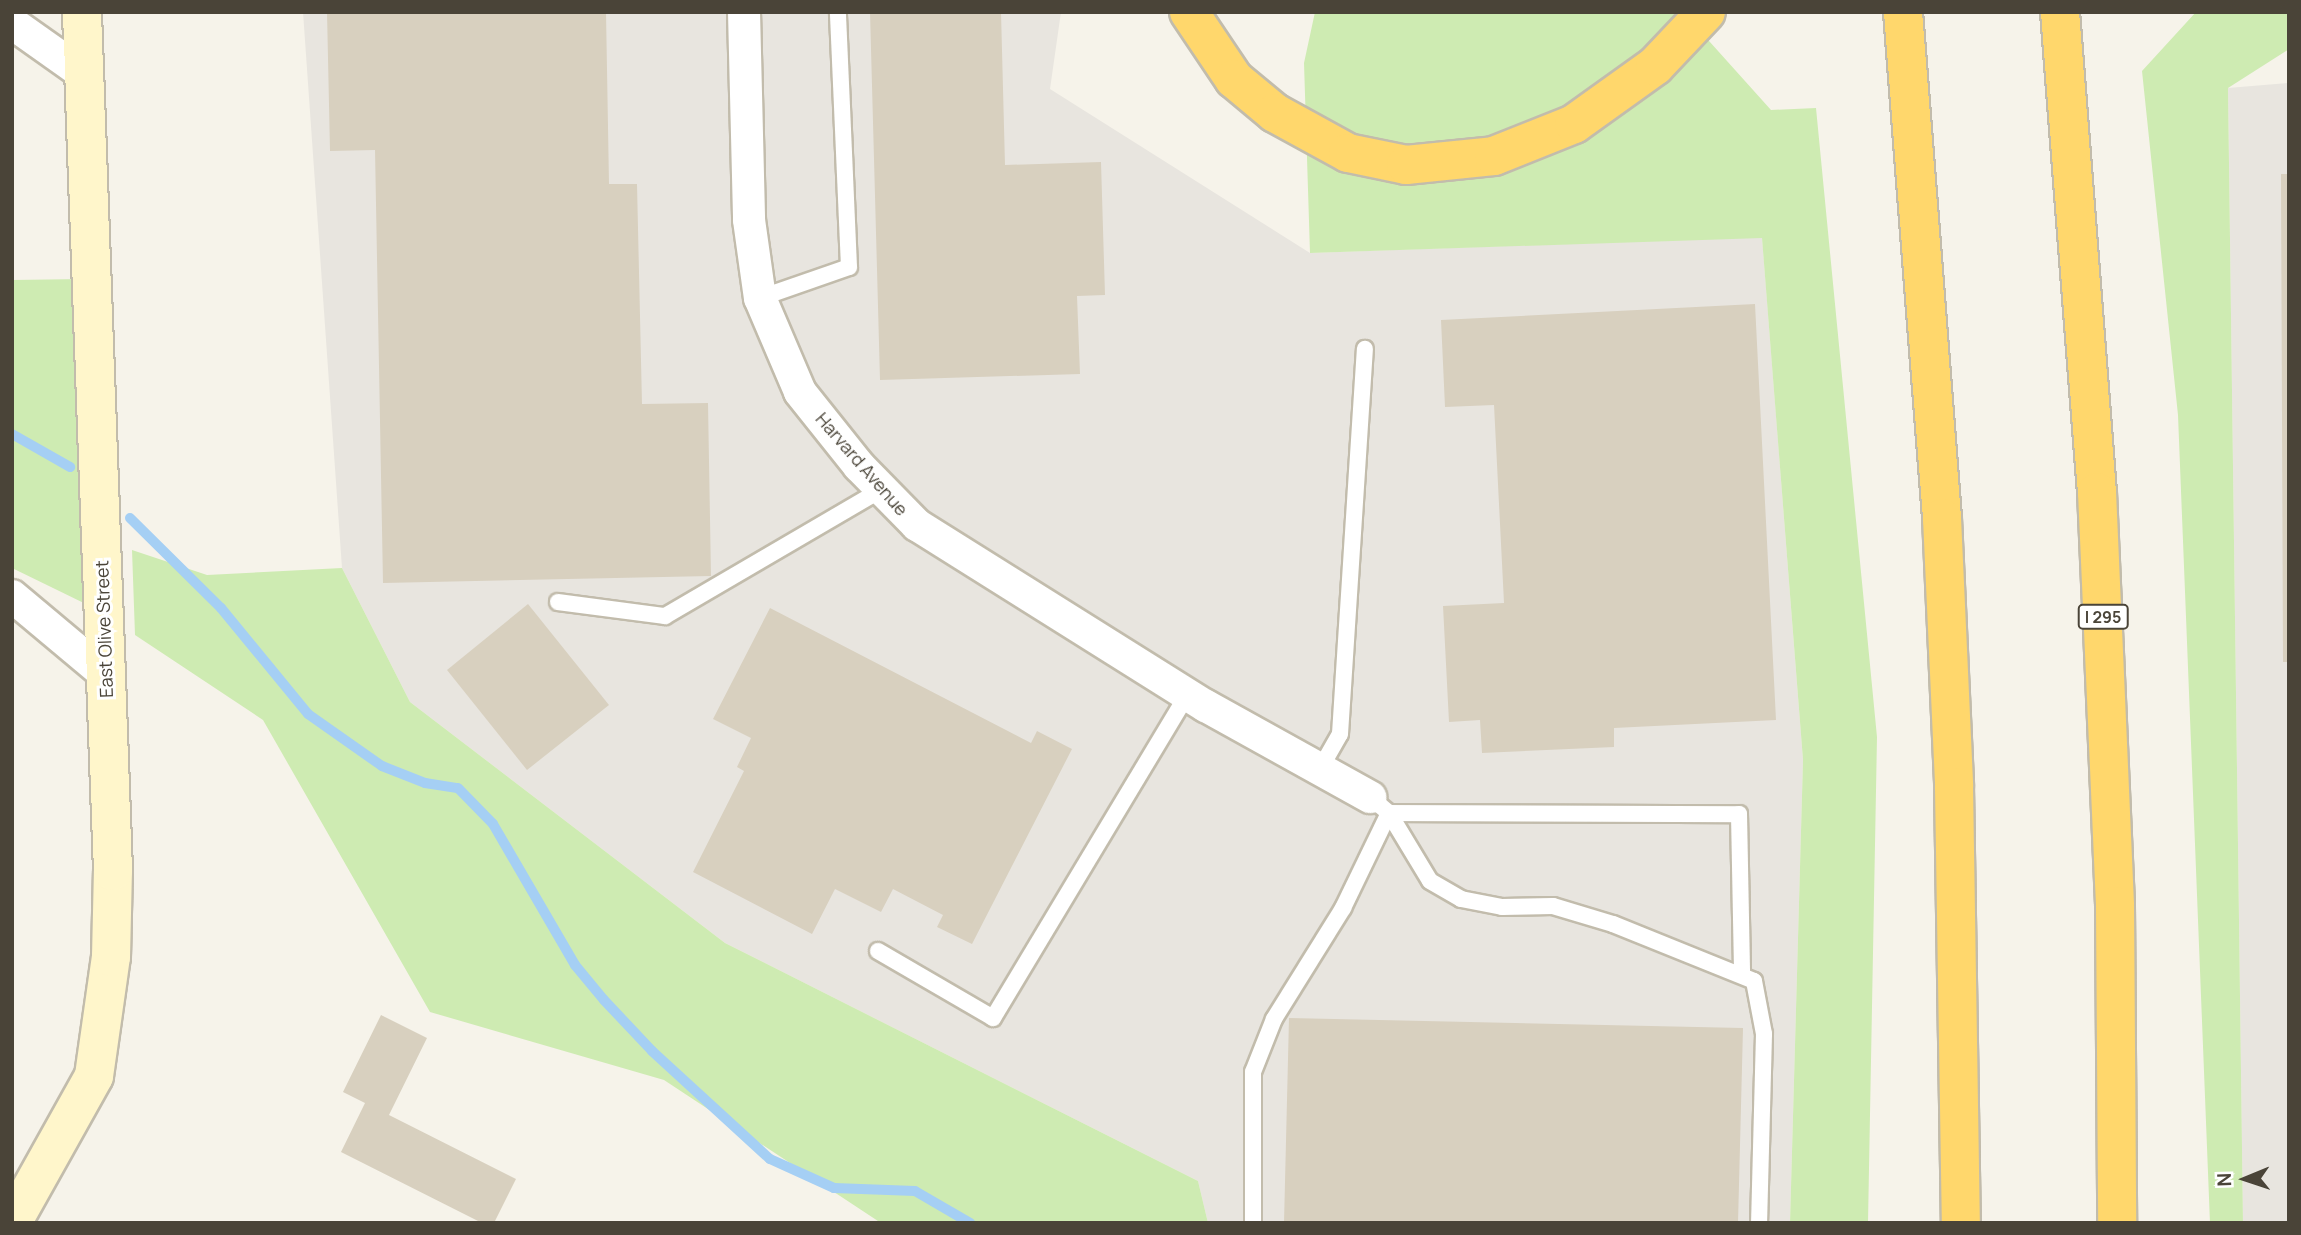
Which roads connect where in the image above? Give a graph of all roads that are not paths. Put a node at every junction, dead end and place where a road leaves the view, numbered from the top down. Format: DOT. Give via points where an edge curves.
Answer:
graph roads {
  1 [pos="82,12"];
  2 [pos="744,12"];
  3 [pos="838,12"];
  4 [pos="1189,12"];
  5 [pos="1706,12"];
  6 [pos="1903,12"];
  7 [pos="2060,12"];
  8 [pos="12,23"];
  9 [pos="85,74"];
  10 [pos="760,298"];
  11 [pos="1365,349"];
  12 [pos="882,489"];
  13 [pos="12,596"];
  14 [pos="558,602"];
  15 [pos="106,675"];
  16 [pos="1188,695"];
  17 [pos="1320,769"];
  18 [pos="1379,805"];
  19 [pos="878,951"];
  20 [pos="1742,975"];
  21 [pos="12,1223"];
  22 [pos="1253,1223"];
  23 [pos="1759,1223"];
  24 [pos="1961,1223"];
  25 [pos="2117,1223"];
  1 -- 9 [label="street, East Olive Street"];
  2 -- 10 [label="street, Harvard Avenue" via="748,220"];
  3 -- 10 [label="lane" via="849,267"];
  4 -- 5 [label="highway" via="1234,79 1285,120 1348,153 1416,165 1494,156 1574,124 1655,66"];
  6 -- 24 [label="highway" via="1943,532 1957,897"];
  7 -- 25 [label="highway, I 295" via="2097,492 2115,906"];
  8 -- 9 [label="street"];
  9 -- 15 [label="street, East Olive Street"];
  10 -- 12 [label="street, Harvard Avenue" via="800,392"];
  11 -- 17 [label="lane" via="1340,734"];
  12 -- 14 [label="lane" via="665,615"];
  12 -- 16 [label="street, Harvard Avenue" via="917,525"];
  13 -- 15 [label="street"];
  15 -- 21 [label="street, East Olive Street" via="113,871 111,957 94,1076"];
  16 -- 17 [label="street, Harvard Avenue"];
  16 -- 19 [label="lane" via="993,1018"];
  17 -- 18 [label="street, Harvard Avenue"];
  18 -- 20 [label="lane" via="1416,865 1430,881 1461,900 1502,907 1553,906 1613,924"];
  18 -- 20 [label="lane" via="1739,814"];
  18 -- 22 [label="lane" via="1343,908 1274,1019 1253,1072"];
  20 -- 23 [label="lane" via="1755,981 1764,1034"];
}
